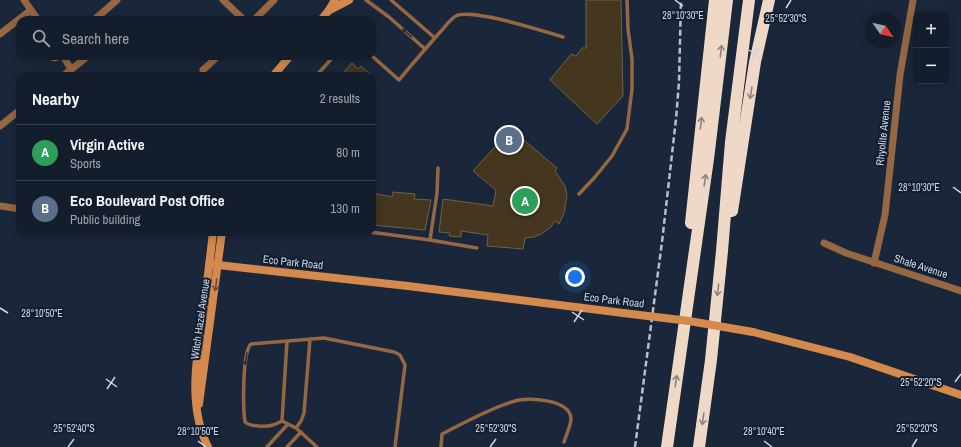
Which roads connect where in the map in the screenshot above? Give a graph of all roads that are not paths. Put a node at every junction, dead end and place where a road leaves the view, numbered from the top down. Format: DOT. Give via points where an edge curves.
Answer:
graph roads {
  1 [pos="24,0"];
  2 [pos="117,0"];
  3 [pos="223,0"];
  4 [pos="274,0"];
  5 [pos="335,0"];
  6 [pos="349,0"];
  7 [pos="366,0"];
  8 [pos="391,0"];
  9 [pos="626,0"];
  10 [pos="715,0"];
  11 [pos="727,0"];
  12 [pos="749,0"];
  13 [pos="769,0"];
  14 [pos="913,0"];
  15 [pos="31,10"];
  16 [pos="329,10"];
  17 [pos="23,16"];
  18 [pos="35,16"];
  19 [pos="99,16"];
  20 [pos="240,16"];
  21 [pos="258,16"];
  22 [pos="324,16"];
  23 [pos="16,22"];
  24 [pos="0,34"];
  25 [pos="562,37"];
  26 [pos="435,38"];
  27 [pos="425,49"];
  28 [pos="65,60"];
  29 [pos="83,60"];
  30 [pos="214,60"];
  31 [pos="287,60"];
  32 [pos="330,60"];
  33 [pos="376,60"];
  34 [pos="72,69"];
  35 [pos="203,70"];
  36 [pos="68,72"];
  37 [pos="276,72"];
  38 [pos="320,72"];
  39 [pos="16,113"];
  40 [pos="0,126"];
  41 [pos="438,168"];
  42 [pos="579,194"];
  43 [pos="0,206"];
  44 [pos="16,208"];
  45 [pos="376,233"];
  46 [pos="212,236"];
  47 [pos="222,236"];
  48 [pos="430,240"];
  49 [pos="824,243"];
  50 [pos="477,248"];
  51 [pos="722,251"];
  52 [pos="874,263"];
  53 [pos="209,264"];
  54 [pos="218,265"];
  55 [pos="961,291"];
  56 [pos="310,339"];
  57 [pos="287,341"];
  58 [pos="679,357"];
  59 [pos="961,394"];
  60 [pos="197,410"];
  61 [pos="282,421"];
  62 [pos="288,424"];
  63 [pos="296,428"];
  64 [pos="301,432"];
  65 [pos="564,442"];
  66 [pos="208,447"];
  67 [pos="266,447"];
  68 [pos="286,447"];
  69 [pos="317,447"];
  70 [pos="395,447"];
  71 [pos="441,447"];
  72 [pos="667,447"];
  73 [pos="699,447"];
  1 -- 15 [label="street"];
  2 -- 19 [label="street"];
  3 -- 20 [label="street"];
  4 -- 21 [label="street"];
  5 -- 16 [label="street"];
  6 -- 16 [label="street"];
  27 -- 7 [label="lane, one-way"];
  8 -- 26 [label="lane"];
  9 -- 42 [label="lane" via="632,59 632,89 627,129 612,156"];
  58 -- 10 [label="highway, one-way"];
  58 -- 11 [label="highway, one-way" via="708,159"];
  12 -- 51 [label="highway" via="731,142"];
  13 -- 51 [label="highway, one-way" via="755,62 730,224"];
  14 -- 52 [label="street, Rhyolite Avenue" via="900,75 885,215"];
  15 -- 17 [label="street"];
  15 -- 18 [label="street"];
  16 -- 22 [label="street"];
  23 -- 24 [label="street"];
  25 -- 26 [label="lane" via="488,17 462,13 454,17"];
  26 -- 27 [label="lane"];
  27 -- 33 [label="lane" via="399,80"];
  28 -- 34 [label="street"];
  29 -- 34 [label="street"];
  30 -- 35 [label="street"];
  31 -- 37 [label="street"];
  32 -- 38 [label="lane"];
  34 -- 36 [label="street"];
  39 -- 40 [label="street"];
  41 -- 48 [label="lane"];
  43 -- 44 [label="street"];
  45 -- 48 [label="lane"];
  46 -- 53 [label="street, Witch Hazel Avenue"];
  47 -- 54 [label="street, Witch Hazel Avenue"];
  48 -- 50 [label="lane"];
  49 -- 52 [label="street" via="846,254"];
  51 -- 73 [label="highway, one-way"];
  52 -- 55 [label="street, Shale Avenue"];
  53 -- 54 [label="street, Eco Park Road"];
  53 -- 60 [label="street, Witch Hazel Avenue" via="195,377"];
  54 -- 59 [label="street, Eco Park Road, bridge" via="623,312 753,332 850,357"];
  54 -- 60 [label="street, Witch Hazel Avenue, one-way"];
  56 -- 57 [label="lane"];
  56 -- 63 [label="lane" via="304,413"];
  56 -- 70 [label="lane" via="324,338 400,355 405,365"];
  57 -- 61 [label="lane"];
  57 -- 61 [label="lane, one-way" via="251,344 247,348 244,367 245,422 251,426 269,426"];
  72 -- 58 [label="highway, one-way"];
  60 -- 66 [label="street, Witch Hazel Avenue"];
  61 -- 62 [label="lane"];
  62 -- 63 [label="lane"];
  62 -- 67 [label="lane"];
  63 -- 64 [label="lane"];
  64 -- 68 [label="lane"];
  64 -- 69 [label="lane"];
  65 -- 71 [label="lane" via="571,418 567,410 557,403 529,399 514,401 442,434"];
}
